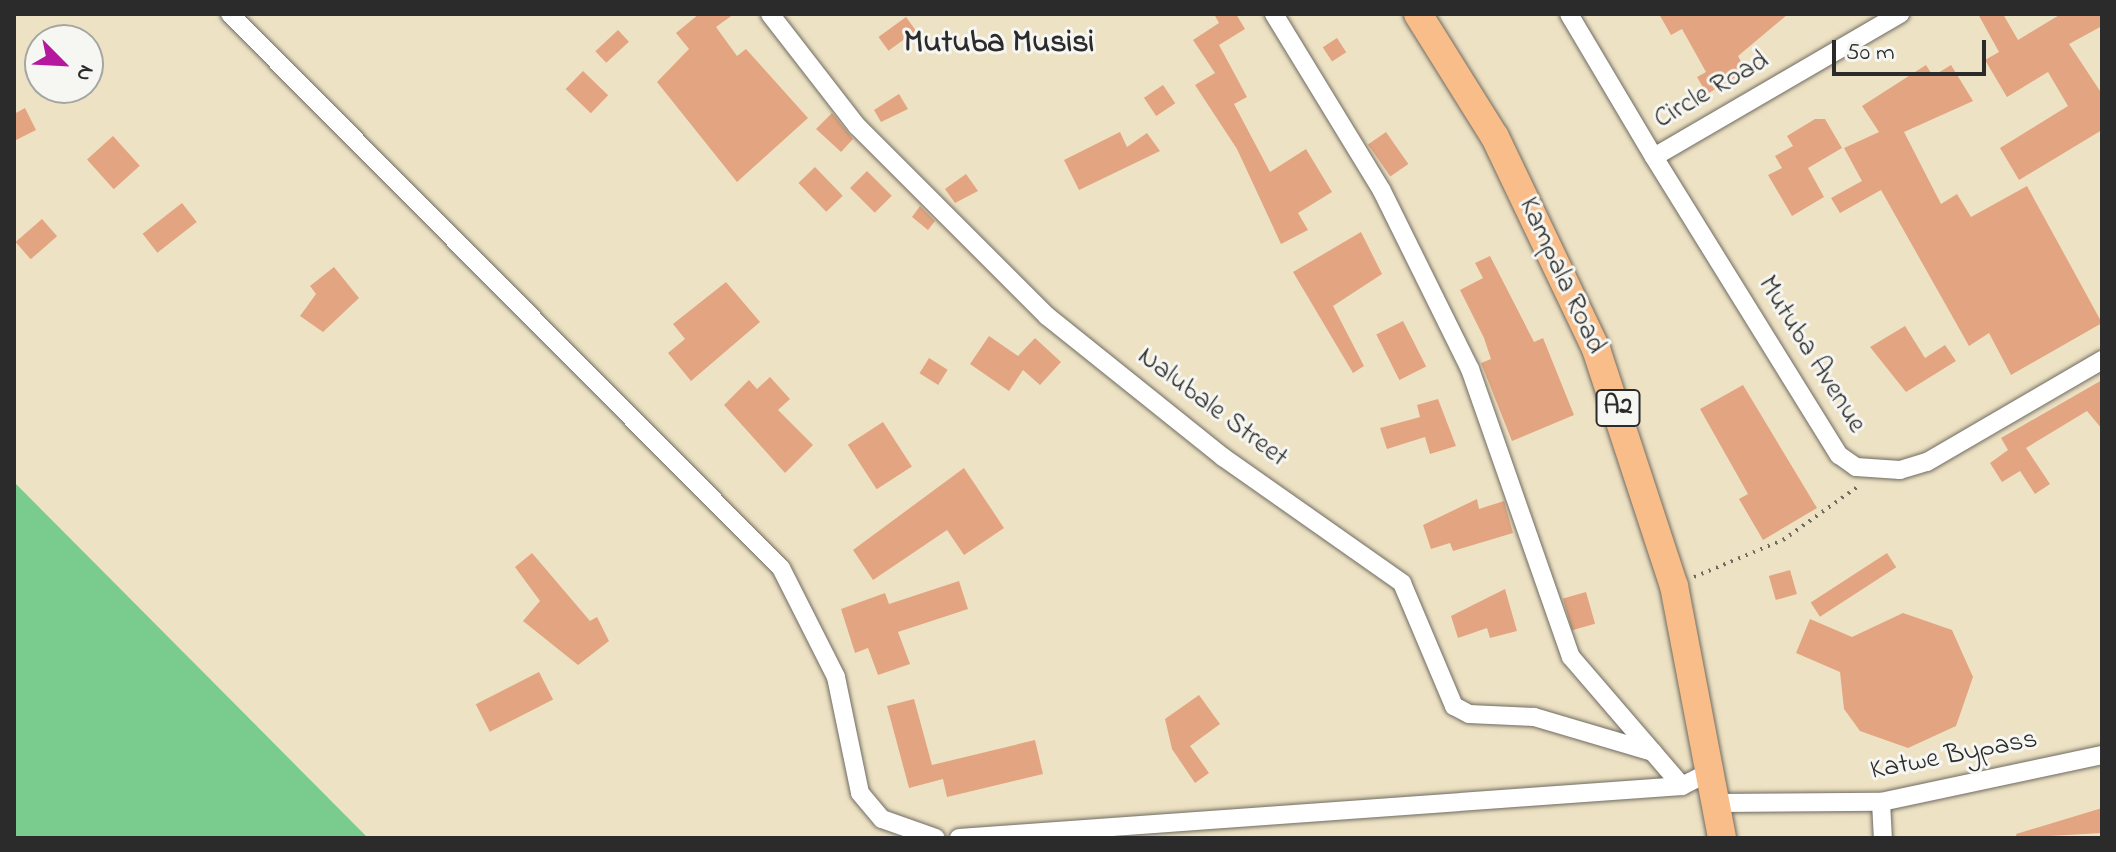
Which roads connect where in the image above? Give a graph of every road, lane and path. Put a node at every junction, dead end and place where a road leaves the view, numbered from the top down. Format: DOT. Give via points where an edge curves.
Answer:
graph roads {
  1 [pos="230,14"];
  2 [pos="770,14"];
  3 [pos="1274,14"];
  4 [pos="1569,14"];
  5 [pos="1900,14"];
  6 [pos="1424,16"];
  7 [pos="1654,157"];
  8 [pos="2102,360"];
  9 [pos="1879,471"];
  10 [pos="1674,586"];
  11 [pos="1653,752"];
  12 [pos="2102,755"];
  13 [pos="1712,771"];
  14 [pos="1682,786"];
  15 [pos="1881,802"];
  16 [pos="1719,803"];
  17 [pos="936,838"];
  18 [pos="959,838"];
  19 [pos="1722,838"];
  20 [pos="1883,838"];
  1 -- 17 [label="street" via="781,568 836,677 860,793 882,819"];
  2 -- 11 [label="street, Nalubale Street" via="857,126 1047,316 1223,457 1402,583 1454,706 1469,714 1534,717"];
  3 -- 11 [label="street" via="1382,191 1470,369 1567,649"];
  4 -- 7 [label="street, Circle Road"];
  5 -- 7 [label="street, Circle Road"];
  6 -- 10 [label="main road, Kampala Road / A2" via="1553,249 1640,468"];
  7 -- 9 [label="street, Mutuba Avenue" via="1839,455"];
  8 -- 9 [label="street" via="1927,462"];
  9 -- 10 [label="path" via="1783,540"];
  10 -- 13 [label="main road, Kampala Road / A2"];
  11 -- 14 [label="street"];
  12 -- 15 [label="street, Katwe Bypass"];
  13 -- 14 [label="street"];
  13 -- 16 [label="main road, Kampala Road / A2"];
  14 -- 18 [label="street"];
  15 -- 16 [label="street, Katwe Bypass"];
  15 -- 20 [label="street"];
  16 -- 19 [label="main road, Kampala Road / A2"];
}
